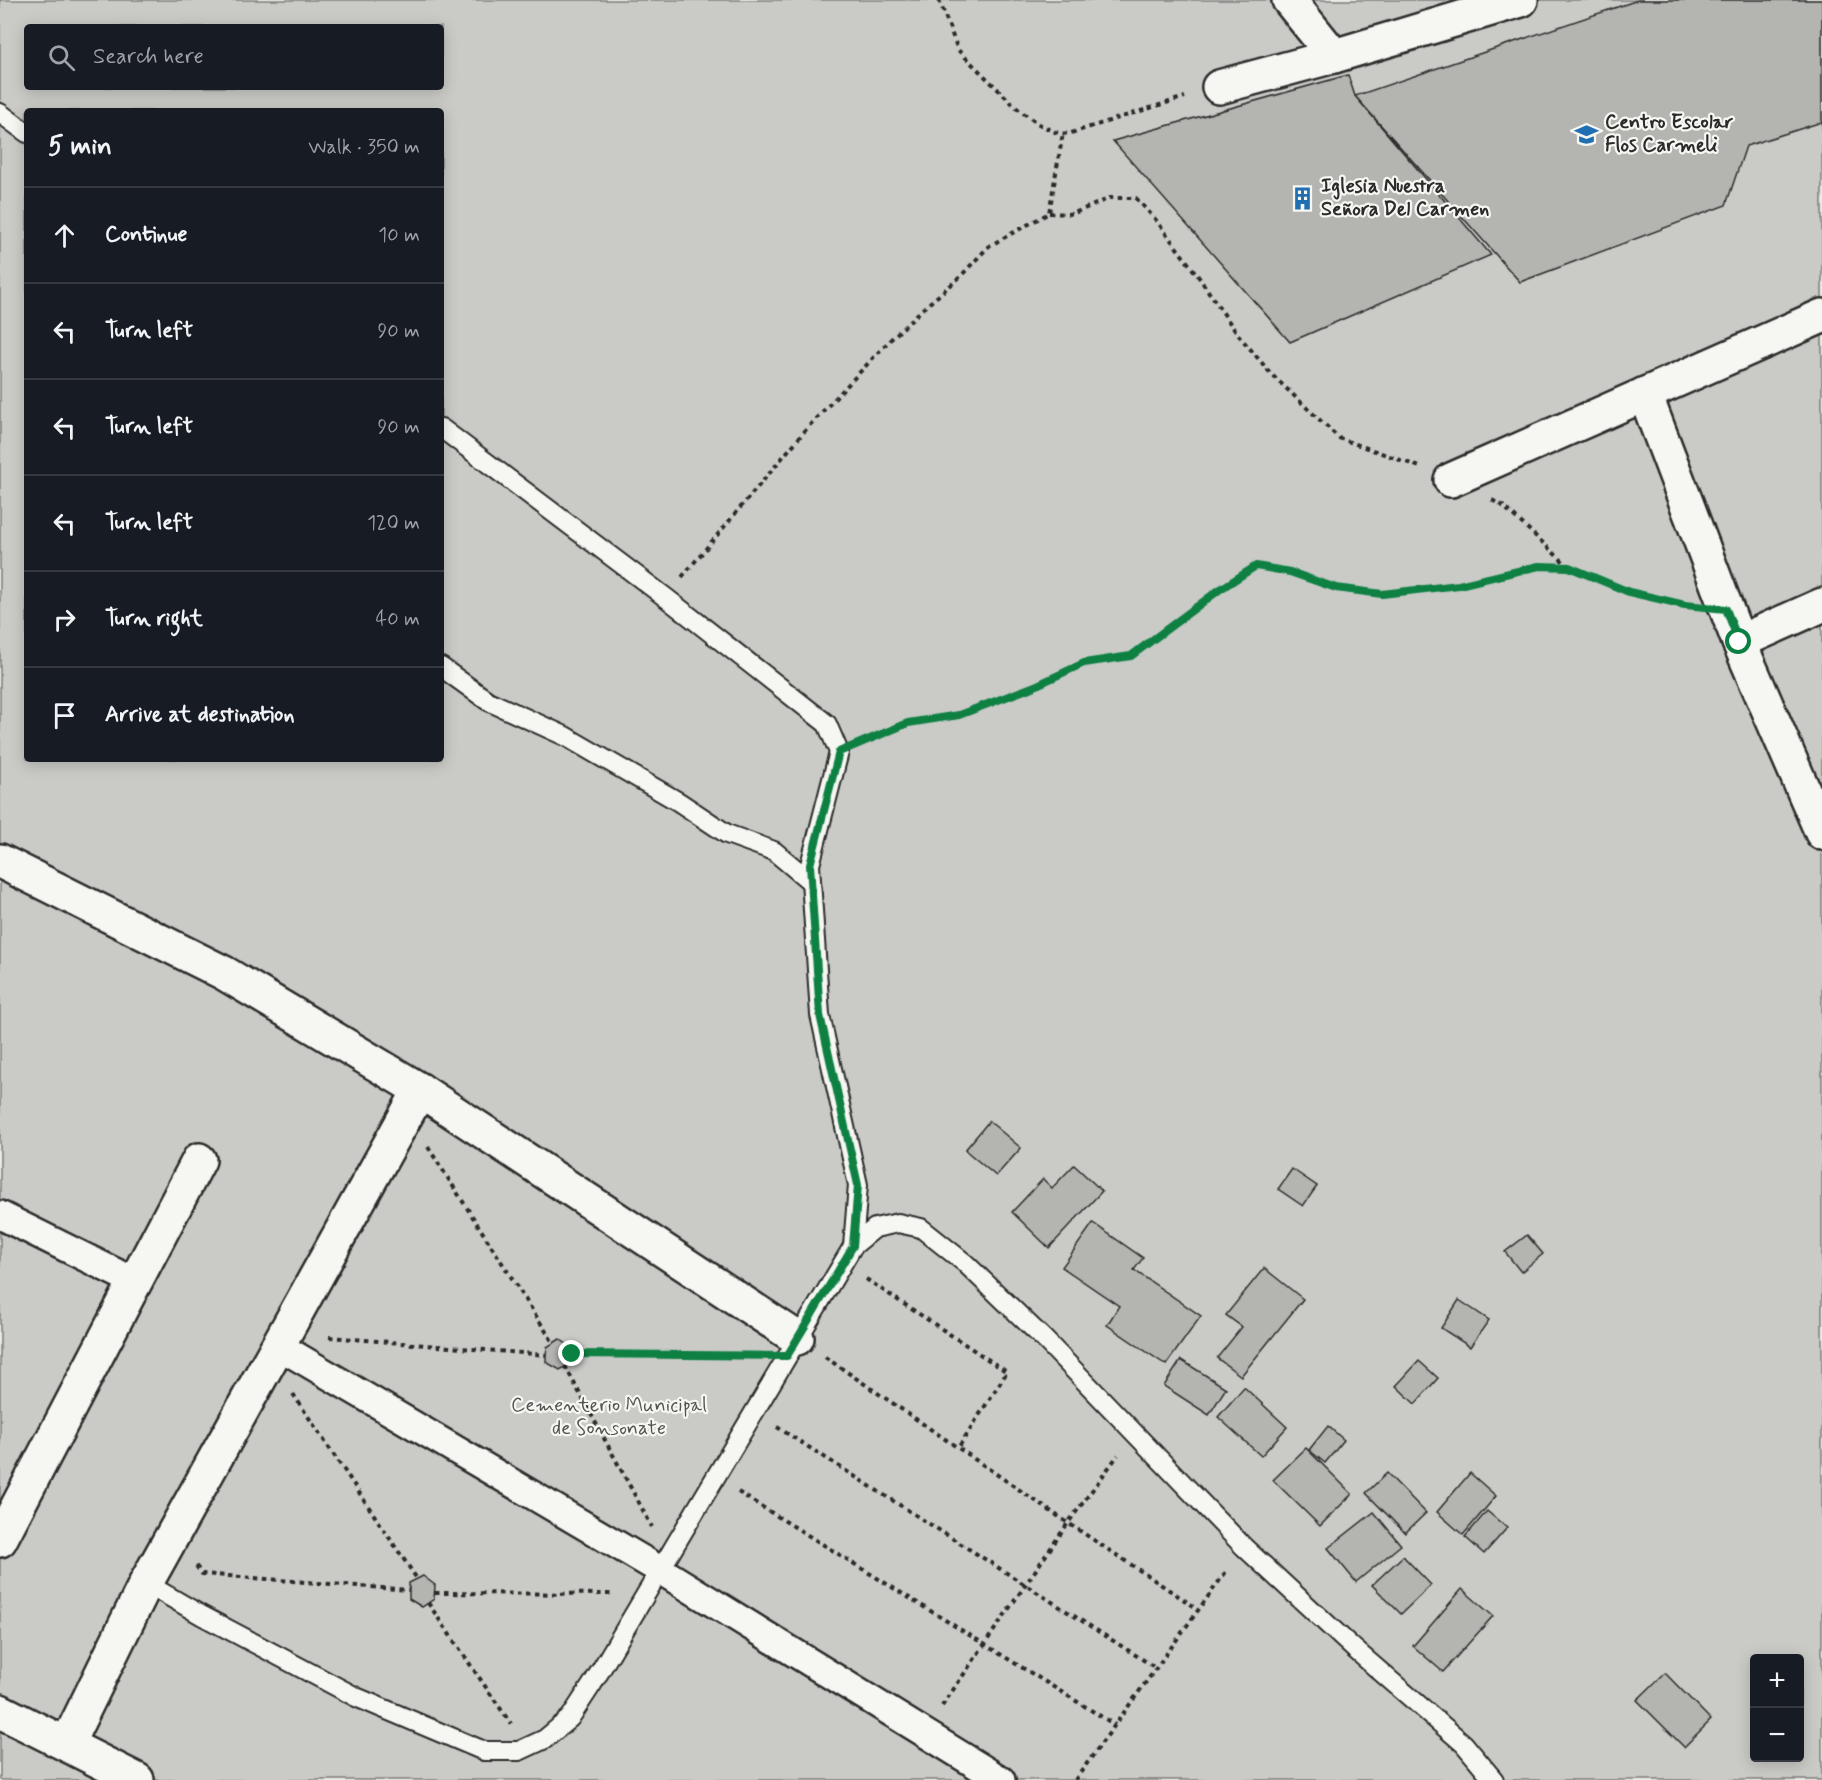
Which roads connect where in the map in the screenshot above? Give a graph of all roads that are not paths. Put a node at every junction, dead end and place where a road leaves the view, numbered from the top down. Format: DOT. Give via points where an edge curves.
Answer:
graph roads {
  1 [pos="1288,0"];
  2 [pos="1521,0"];
  3 [pos="1334,56"];
  4 [pos="1219,87"];
  5 [pos="0,112"];
  6 [pos="24,131"];
  7 [pos="1822,316"];
  8 [pos="1645,394"];
  9 [pos="444,430"];
  10 [pos="1451,480"];
  11 [pos="1822,605"];
  12 [pos="1739,642"];
  13 [pos="444,669"];
  14 [pos="1822,833"];
  15 [pos="0,861"];
  16 [pos="811,882"];
  17 [pos="413,1102"];
  18 [pos="199,1160"];
  19 [pos="0,1215"];
  20 [pos="853,1246"];
  21 [pos="135,1282"];
  22 [pos="278,1346"];
  23 [pos="792,1347"];
  24 [pos="0,1540"];
  25 [pos="664,1563"];
  26 [pos="146,1583"];
  27 [pos="0,1711"];
  28 [pos="67,1744"];
  29 [pos="137,1780"];
  30 [pos="1001,1780"];
  31 [pos="1494,1780"];
  1 -- 3 [label="street"];
  2 -- 3 [label="street"];
  3 -- 4 [label="street"];
  5 -- 6 [label="lane"];
  7 -- 8 [label="street"];
  8 -- 10 [label="street"];
  8 -- 12 [label="street"];
  9 -- 16 [label="lane" via="827,724 839,752 810,865"];
  11 -- 12 [label="street"];
  12 -- 14 [label="street"];
  13 -- 16 [label="lane" via="488,701 584,747 727,834 774,851"];
  15 -- 17 [label="street" via="224,973"];
  16 -- 20 [label="lane" via="820,1015 858,1185"];
  17 -- 22 [label="street"];
  17 -- 23 [label="street"];
  18 -- 21 [label="street"];
  19 -- 21 [label="street"];
  20 -- 23 [label="lane"];
  20 -- 31 [label="lane" via="876,1228 897,1223 921,1228 965,1263 1045,1340 1244,1547 1464,1744"];
  21 -- 24 [label="street"];
  22 -- 25 [label="street"];
  22 -- 26 [label="street"];
  23 -- 25 [label="lane"];
  25 -- 26 [label="lane" via="570,1718 545,1739 519,1751 484,1751 356,1697"];
  25 -- 30 [label="street"];
  26 -- 28 [label="street"];
  27 -- 28 [label="street"];
  28 -- 29 [label="street"];
}
